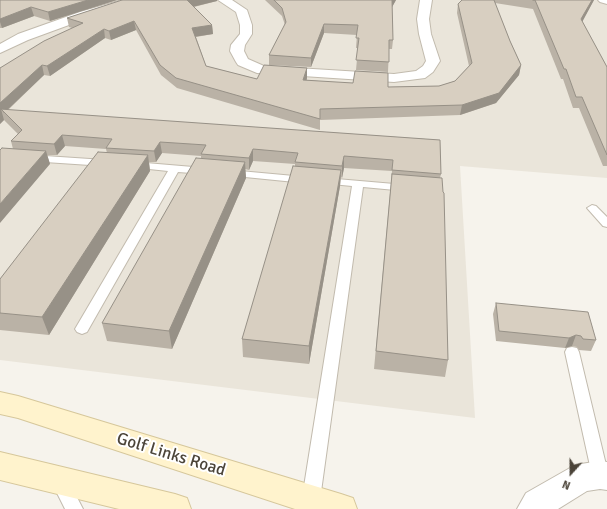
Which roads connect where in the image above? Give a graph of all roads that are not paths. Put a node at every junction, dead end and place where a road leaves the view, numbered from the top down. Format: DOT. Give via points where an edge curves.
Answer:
graph roads {
  1 [pos="134,0"];
  2 [pos="224,0"];
  3 [pos="426,0"];
  4 [pos="604,0"];
  5 [pos="607,0"];
  6 [pos="0,49"];
  7 [pos="0,156"];
  8 [pos="175,168"];
  9 [pos="358,184"];
  10 [pos="414,188"];
  11 [pos="592,208"];
  12 [pos="607,224"];
  13 [pos="82,329"];
  14 [pos="572,352"];
  15 [pos="0,403"];
  16 [pos="0,466"];
  17 [pos="603,476"];
  18 [pos="59,480"];
  19 [pos="311,499"];
  20 [pos="74,509"];
  21 [pos="175,509"];
  22 [pos="342,509"];
  23 [pos="534,509"];
  1 -- 6 [label="street" via="23,37"];
  2 -- 3 [label="street" via="241,10 246,25 246,34 237,51 243,62 262,70 394,78 420,75 433,61 423,19"];
  4 -- 5 [label="street"];
  7 -- 8 [label="lane"];
  8 -- 9 [label="lane"];
  8 -- 13 [label="lane"];
  9 -- 10 [label="lane"];
  9 -- 19 [label="lane"];
  11 -- 12 [label="lane"];
  14 -- 17 [label="lane"];
  15 -- 19 [label="main road, Golf Links Road"];
  16 -- 18 [label="main road"];
  17 -- 23 [label="street" via="581,478 537,504"];
  18 -- 20 [label="lane"];
  18 -- 21 [label="main road"];
  19 -- 22 [label="main road, Golf Links Road"];
}
